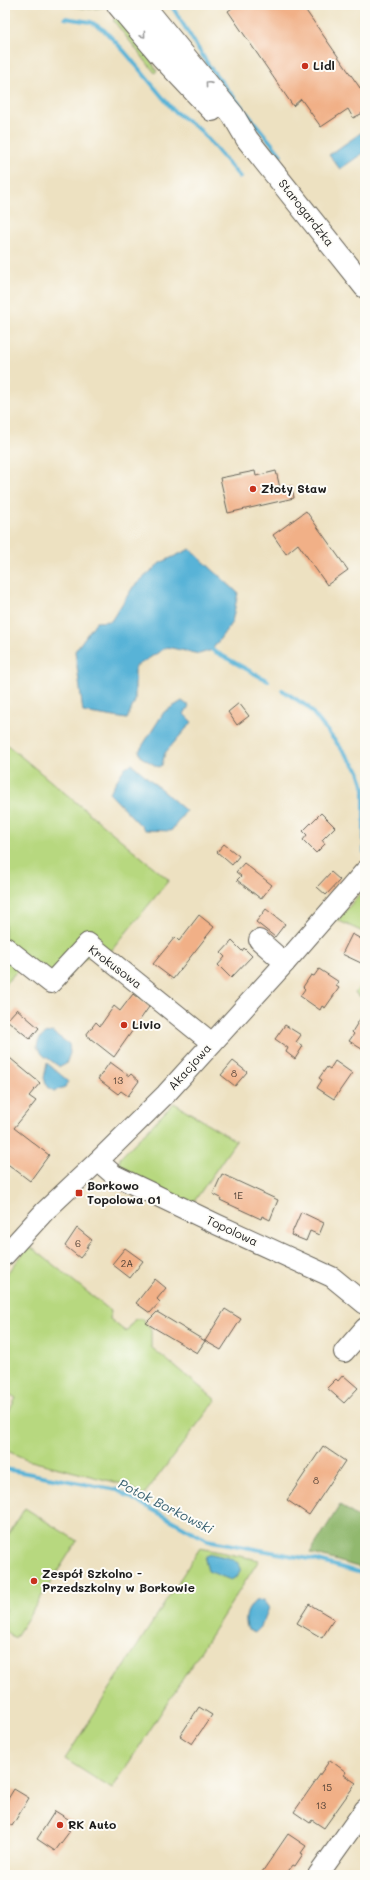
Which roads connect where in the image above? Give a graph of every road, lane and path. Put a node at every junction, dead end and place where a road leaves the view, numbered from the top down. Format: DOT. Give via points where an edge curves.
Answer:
graph roads {
  1 [pos="118,5"];
  2 [pos="143,5"];
  3 [pos="247,139"];
  4 [pos="365,287"];
  5 [pos="365,870"];
  6 [pos="259,940"];
  7 [pos="5,947"];
  8 [pos="284,963"];
  9 [pos="212,1043"];
  10 [pos="98,1161"];
  11 [pos="6,1250"];
  12 [pos="365,1304"];
  13 [pos="365,1328"];
  14 [pos="344,1352"];
  15 [pos="365,1809"];
  16 [pos="318,1875"];
  1 -- 3 [label="main road, Starogardzka, one-way" via="162,57 224,122"];
  3 -- 2 [label="main road, Starogardzka, one-way" via="233,115"];
  3 -- 4 [label="main road, Starogardzka"];
  5 -- 8 [label="street, Akacjowa"];
  6 -- 8 [label="street"];
  7 -- 9 [label="street, Krokusowa" via="51,983 88,944"];
  8 -- 9 [label="street, Akacjowa"];
  9 -- 10 [label="street, Akacjowa" via="166,1094"];
  10 -- 11 [label="street, Akacjowa"];
  10 -- 12 [label="street, Topolowa" via="114,1175 332,1277"];
  13 -- 14 [label="street"];
  15 -- 16 [label="street"];
}
